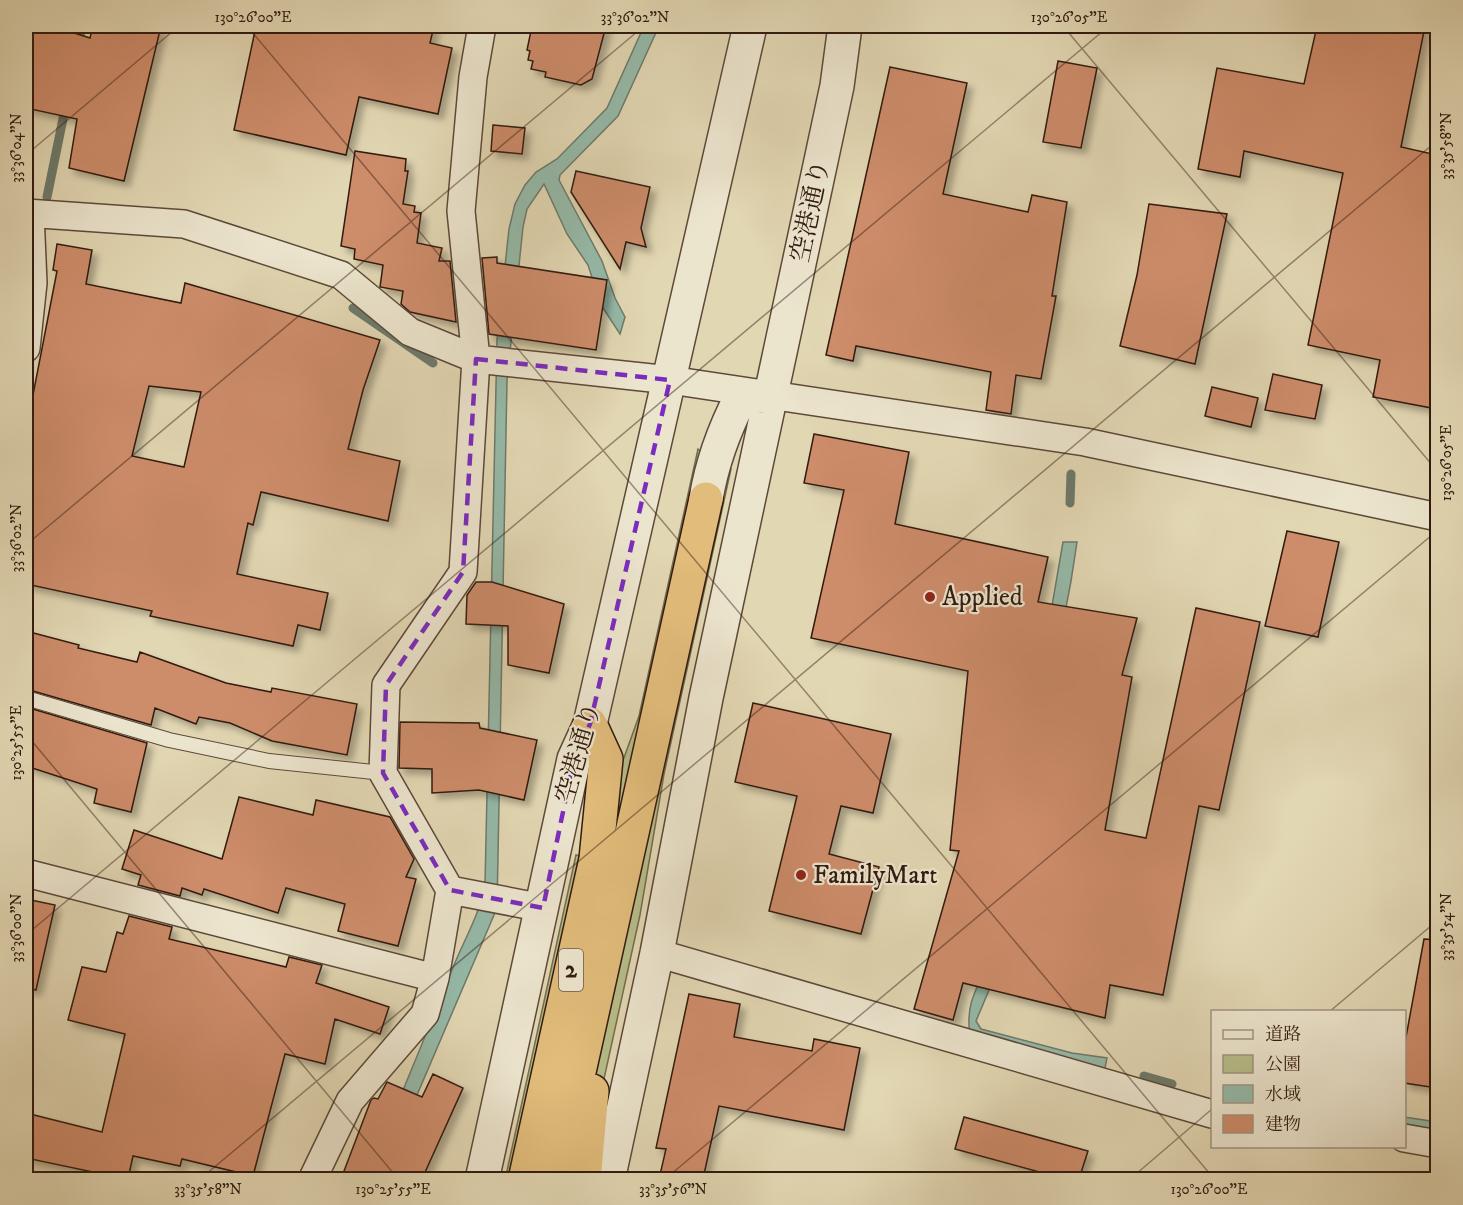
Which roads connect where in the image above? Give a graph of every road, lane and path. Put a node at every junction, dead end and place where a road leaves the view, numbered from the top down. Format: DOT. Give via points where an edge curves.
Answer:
graph roads {
  1 [pos="482,26"];
  2 [pos="750,26"];
  3 [pos="845,26"];
  4 [pos="28,213"];
  5 [pos="26,348"];
  6 [pos="494,361"];
  7 [pos="670,380"];
  8 [pos="770,396"];
  9 [pos="706,499"];
  10 [pos="1437,517"];
  11 [pos="26,698"];
  12 [pos="590,724"];
  13 [pos="383,773"];
  14 [pos="26,873"];
  15 [pos="450,890"];
  16 [pos="543,908"];
  17 [pos="657,953"];
  18 [pos="600,976"];
  19 [pos="435,978"];
  20 [pos="1211,1114"];
  21 [pos="1406,1138"];
  22 [pos="1437,1144"];
  23 [pos="312,1179"];
  24 [pos="482,1179"];
  25 [pos="525,1179"];
  26 [pos="555,1179"];
  27 [pos="584,1179"];
  28 [pos="608,1179"];
  1 -- 6 [label="street" via="473,76 461,211"];
  2 -- 7 [label="street, 空港通り"];
  3 -- 8 [label="street, 空港通り" via="837,86"];
  4 -- 5 [label="street" via="33,283"];
  4 -- 6 [label="street" via="196,227 341,275 410,332"];
  6 -- 7 [label="street"];
  6 -- 13 [label="street" via="463,572 386,685"];
  7 -- 8 [label="street"];
  7 -- 12 [label="street, 空港通り"];
  8 -- 9 [label="street" via="741,397 726,427"];
  8 -- 10 [label="street" via="1085,442"];
  8 -- 17 [label="street, 空港通り"];
  9 -- 18 [label="highway"];
  11 -- 13 [label="lane" via="170,740 269,761"];
  12 -- 16 [label="street, 空港通り" via="574,759"];
  12 -- 25 [label="highway, 2" via="606,759 596,859"];
  13 -- 15 [label="street"];
  14 -- 19 [label="street"];
  15 -- 16 [label="street"];
  15 -- 19 [label="street"];
  16 -- 24 [label="street, 空港通り"];
  17 -- 20 [label="street"];
  17 -- 28 [label="street, 空港通り"];
  18 -- 26 [label="highway"];
  18 -- 27 [label="highway"];
  19 -- 23 [label="street" via="425,1014 350,1101"];
  21 -- 22 [label="street"];
}
